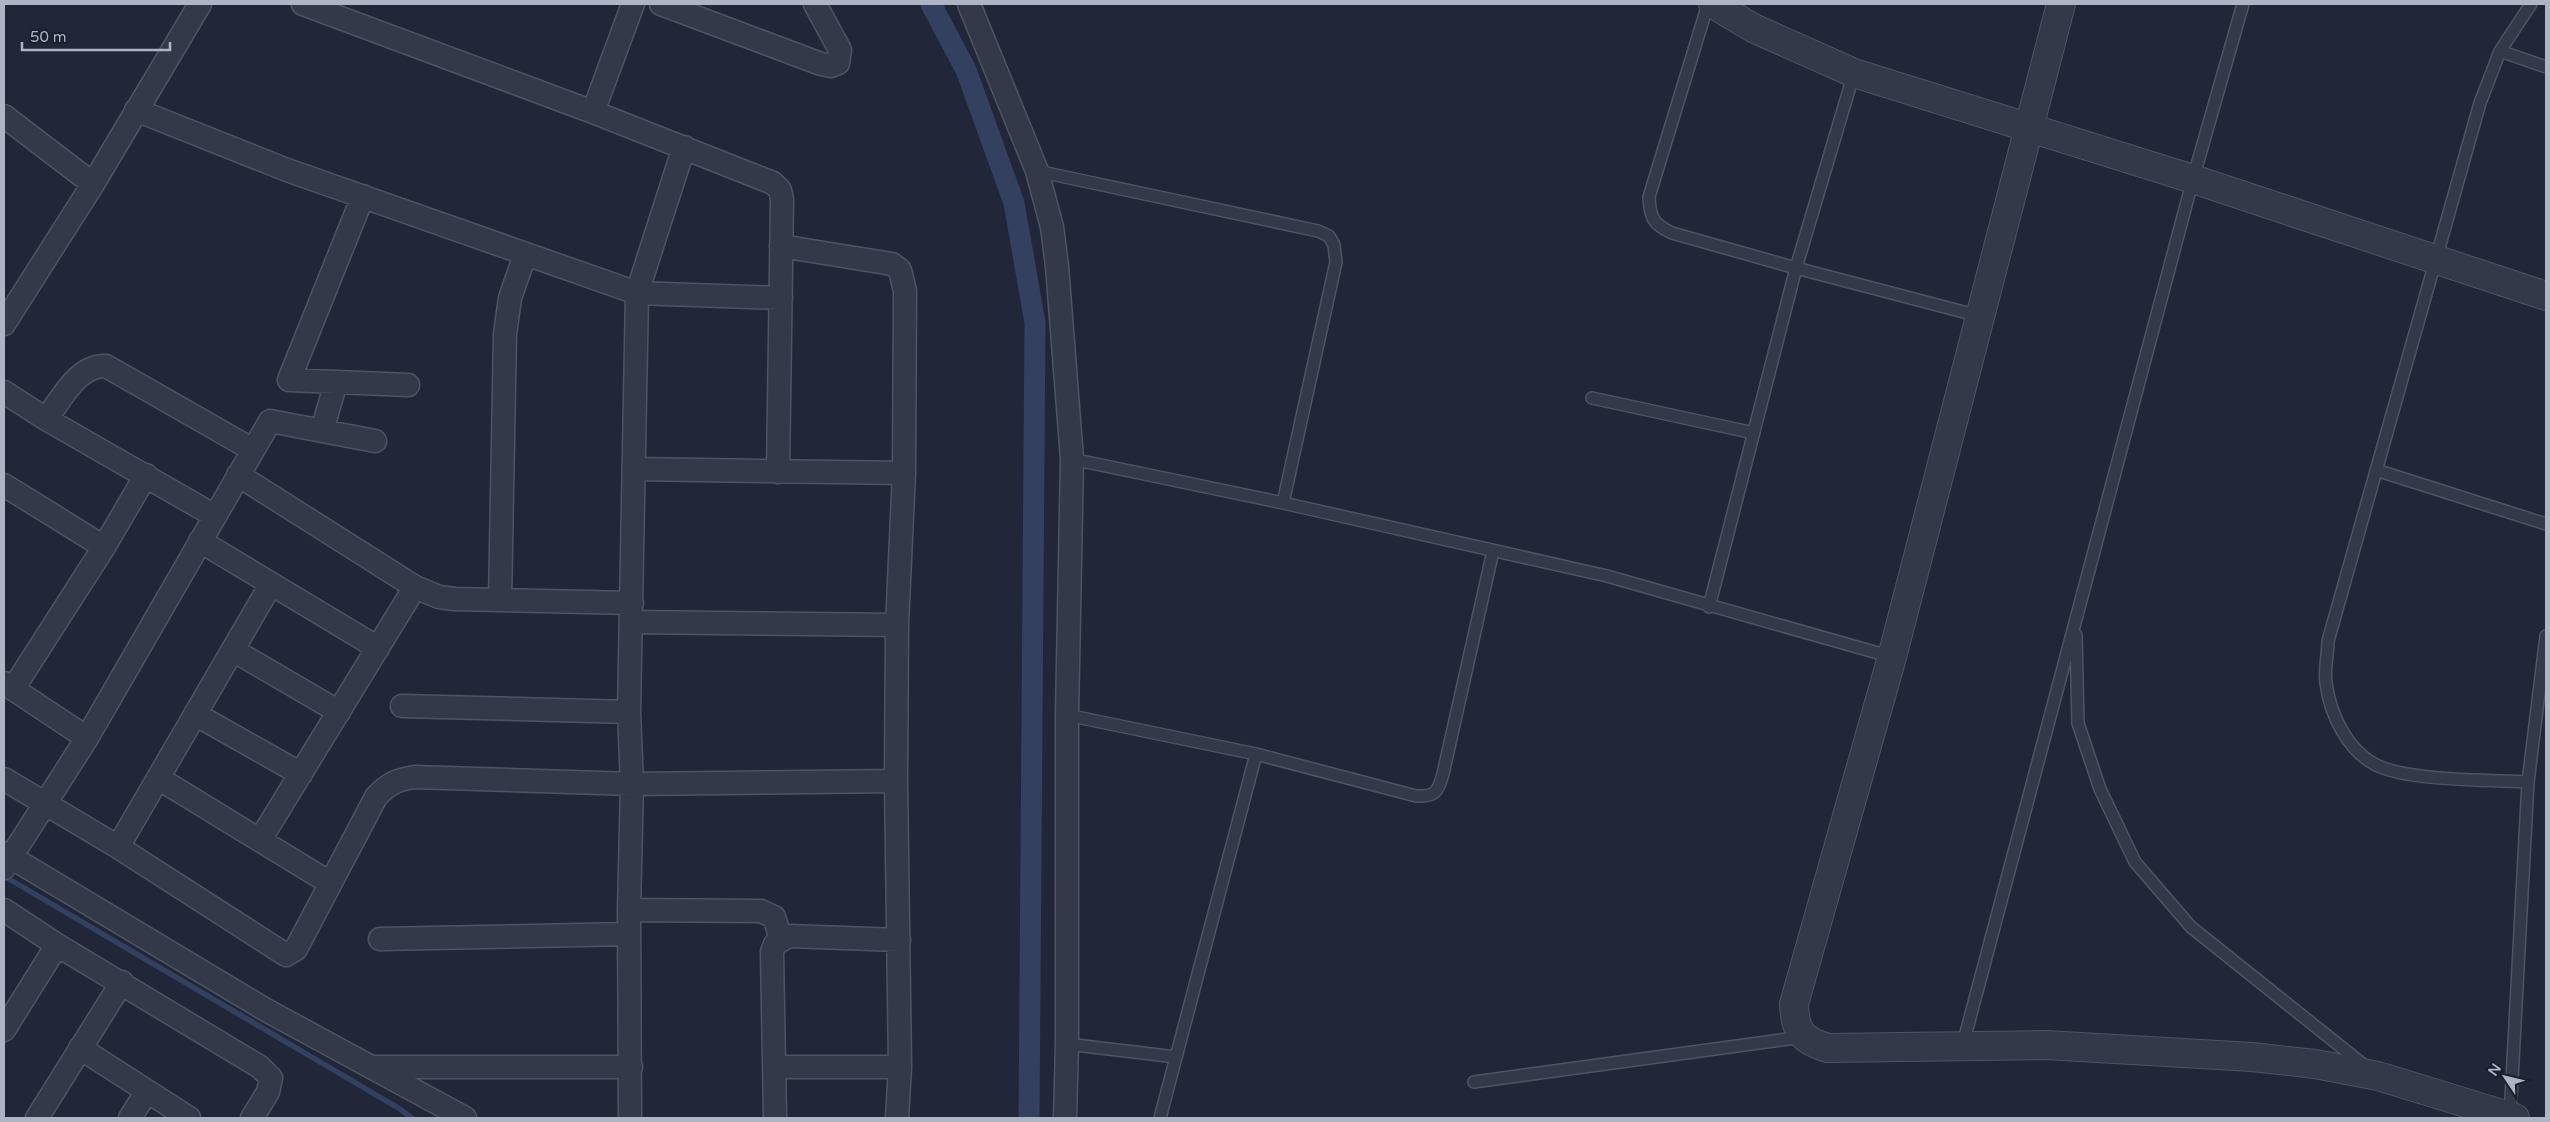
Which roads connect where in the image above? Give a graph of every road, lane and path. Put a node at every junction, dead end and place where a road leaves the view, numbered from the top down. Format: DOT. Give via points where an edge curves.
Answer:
graph roads {
  1 [pos="200,4"];
  2 [pos="303,4"];
  3 [pos="633,4"];
  4 [pos="661,4"];
  5 [pos="815,4"];
  6 [pos="969,4"];
  7 [pos="1708,4"];
  8 [pos="1713,4"];
  9 [pos="2061,4"];
  10 [pos="2243,4"];
  11 [pos="2531,4"];
  12 [pos="2500,51"];
  13 [pos="2546,67"];
  14 [pos="1854,73"];
  15 [pos="136,110"];
  16 [pos="593,112"];
  17 [pos="4,116"];
  18 [pos="2030,128"];
  19 [pos="684,147"];
  20 [pos="1037,172"];
  21 [pos="2193,179"];
  22 [pos="93,184"];
  23 [pos="363,196"];
  24 [pos="782,246"];
  25 [pos="525,255"];
  26 [pos="2434,260"];
  27 [pos="1796,268"];
  28 [pos="637,292"];
  29 [pos="2546,296"];
  30 [pos="781,298"];
  31 [pos="1979,316"];
  32 [pos="4,324"];
  33 [pos="336,382"];
  34 [pos="408,385"];
  35 [pos="4,392"];
  36 [pos="1592,398"];
  37 [pos="46,419"];
  38 [pos="322,431"];
  39 [pos="1754,433"];
  40 [pos="375,441"];
  41 [pos="253,450"];
  42 [pos="1072,459"];
  43 [pos="634,469"];
  44 [pos="2376,470"];
  45 [pos="778,472"];
  46 [pos="904,473"];
  47 [pos="146,475"];
  48 [pos="238,475"];
  49 [pos="4,485"];
  50 [pos="1283,503"];
  51 [pos="215,516"];
  52 [pos="2546,524"];
  53 [pos="200,541"];
  54 [pos="104,547"];
  55 [pos="1493,552"];
  56 [pos="272,584"];
  57 [pos="415,587"];
  58 [pos="500,600"];
  59 [pos="1709,607"];
  60 [pos="632,612"];
  61 [pos="2076,621"];
  62 [pos="897,625"];
  63 [pos="2546,636"];
  64 [pos="378,648"];
  65 [pos="233,650"];
  66 [pos="1892,657"];
  67 [pos="8,686"];
  68 [pos="402,706"];
  69 [pos="339,712"];
  70 [pos="629,712"];
  71 [pos="195,714"];
  72 [pos="1066,715"];
  73 [pos="87,738"];
  74 [pos="1256,754"];
  75 [pos="301,774"];
  76 [pos="158,778"];
  77 [pos="4,779"];
  78 [pos="896,781"];
  79 [pos="2528,782"];
  80 [pos="632,784"];
  81 [pos="45,805"];
  82 [pos="260,840"];
  83 [pos="118,847"];
  84 [pos="7,860"];
  85 [pos="330,883"];
  86 [pos="4,910"];
  87 [pos="629,910"];
  88 [pos="629,934"];
  89 [pos="380,939"];
  90 [pos="781,939"];
  91 [pos="899,940"];
  92 [pos="57,946"];
  93 [pos="122,982"];
  94 [pos="4,1030"];
  95 [pos="1803,1037"];
  96 [pos="1067,1044"];
  97 [pos="1963,1044"];
  98 [pos="80,1048"];
  99 [pos="1176,1058"];
  100 [pos="369,1066"];
  101 [pos="631,1067"];
  102 [pos="775,1067"];
  103 [pos="900,1067"];
  104 [pos="2378,1076"];
  105 [pos="1474,1082"];
  106 [pos="147,1091"];
  107 [pos="37,1118"];
  108 [pos="130,1118"];
  109 [pos="189,1118"];
  110 [pos="252,1118"];
  111 [pos="466,1118"];
  112 [pos="630,1118"];
  113 [pos="775,1118"];
  114 [pos="897,1118"];
  115 [pos="1065,1118"];
  116 [pos="1160,1118"];
  117 [pos="2513,1118"];
  1 -- 15 [label="street"];
  2 -- 16 [label="street"];
  3 -- 16 [label="street"];
  4 -- 5 [label="street" via="831,66 838,63 840,50"];
  6 -- 20 [label="street"];
  7 -- 27 [label="lane" via="1649,197 1650,212 1658,226 1672,234"];
  8 -- 14 [label="street" via="1753,28"];
  9 -- 18 [label="street"];
  10 -- 21 [label="lane"];
  11 -- 12 [label="lane"];
  12 -- 13 [label="lane"];
  12 -- 26 [label="lane" via="2480,103"];
  14 -- 18 [label="street"];
  14 -- 27 [label="lane"];
  15 -- 22 [label="street"];
  15 -- 23 [label="street" via="287,170"];
  16 -- 19 [label="street"];
  17 -- 22 [label="street"];
  18 -- 21 [label="street"];
  18 -- 31 [label="street"];
  19 -- 24 [label="street" via="773,182 780,190 782,200"];
  19 -- 28 [label="street"];
  20 -- 42 [label="street" via="1052,227 1057,266"];
  20 -- 50 [label="lane" via="1330,236 1336,262"];
  21 -- 26 [label="street"];
  21 -- 61 [label="lane"];
  22 -- 32 [label="street"];
  23 -- 25 [label="street"];
  23 -- 33 [label="street" via="289,380"];
  24 -- 30 [label="street"];
  24 -- 46 [label="street" via="892,264 900,270 905,291"];
  25 -- 28 [label="street"];
  25 -- 58 [label="street" via="510,298 505,334"];
  26 -- 29 [label="street"];
  26 -- 44 [label="lane"];
  27 -- 31 [label="lane"];
  27 -- 39 [label="lane"];
  28 -- 30 [label="street"];
  28 -- 43 [label="street"];
  30 -- 45 [label="street"];
  31 -- 66 [label="street"];
  33 -- 34 [label="street"];
  33 -- 38 [label="street"];
  35 -- 37 [label="street"];
  36 -- 39 [label="lane"];
  37 -- 41 [label="street" via="87,369 106,366"];
  37 -- 47 [label="street"];
  38 -- 40 [label="street"];
  38 -- 41 [label="street" via="270,421"];
  39 -- 59 [label="lane"];
  41 -- 48 [label="street"];
  42 -- 50 [label="lane"];
  42 -- 72 [label="street"];
  43 -- 45 [label="street"];
  43 -- 60 [label="street"];
  44 -- 52 [label="lane"];
  44 -- 79 [label="lane" via="2328,641 2326,682 2332,713 2352,746 2376,765 2405,774"];
  45 -- 46 [label="street"];
  46 -- 62 [label="street"];
  47 -- 51 [label="street"];
  47 -- 54 [label="street"];
  48 -- 51 [label="street"];
  48 -- 57 [label="street"];
  49 -- 54 [label="street"];
  50 -- 55 [label="lane"];
  51 -- 53 [label="street"];
  53 -- 56 [label="street"];
  53 -- 73 [label="street"];
  54 -- 67 [label="street"];
  55 -- 59 [label="lane" via="1607,576"];
  55 -- 74 [label="lane" via="1438,790 1428,797 1416,796"];
  56 -- 64 [label="street"];
  56 -- 65 [label="street"];
  57 -- 58 [label="street" via="455,600"];
  57 -- 64 [label="street"];
  58 -- 60 [label="street"];
  59 -- 66 [label="lane"];
  60 -- 62 [label="street"];
  60 -- 70 [label="street"];
  61 -- 97 [label="lane"];
  61 -- 104 [label="lane" via="2078,723 2100,789 2135,862 2191,927"];
  62 -- 78 [label="street"];
  63 -- 79 [label="lane"];
  64 -- 69 [label="street"];
  65 -- 69 [label="street"];
  65 -- 71 [label="street"];
  66 -- 95 [label="street" via="1794,1004 1795,1023"];
  67 -- 73 [label="street"];
  68 -- 70 [label="street"];
  69 -- 75 [label="street"];
  70 -- 80 [label="street"];
  71 -- 75 [label="street"];
  71 -- 76 [label="street"];
  72 -- 74 [label="lane"];
  72 -- 96 [label="street"];
  73 -- 81 [label="street"];
  74 -- 99 [label="lane"];
  75 -- 82 [label="street"];
  76 -- 82 [label="street"];
  76 -- 83 [label="street"];
  77 -- 81 [label="street"];
  78 -- 80 [label="street"];
  78 -- 91 [label="street"];
  79 -- 117 [label="lane"];
  80 -- 85 [label="street" via="398,780 387,785 376,797"];
  80 -- 87 [label="street"];
  81 -- 83 [label="street"];
  81 -- 84 [label="street"];
  82 -- 85 [label="street"];
  83 -- 85 [label="street" via="286,954 296,949"];
  84 -- 100 [label="street"];
  86 -- 92 [label="street"];
  87 -- 88 [label="street"];
  87 -- 90 [label="street" via="761,911 774,916"];
  88 -- 89 [label="street"];
  88 -- 101 [label="street"];
  90 -- 91 [label="street" via="789,936"];
  90 -- 102 [label="street" via="772,952"];
  91 -- 103 [label="street"];
  92 -- 93 [label="street"];
  92 -- 94 [label="street"];
  93 -- 98 [label="street"];
  93 -- 110 [label="street" via="271,1078 268,1092"];
  95 -- 97 [label="street" via="1828,1048"];
  95 -- 105 [label="lane"];
  96 -- 99 [label="lane"];
  96 -- 115 [label="street"];
  97 -- 104 [label="street" via="2046,1045 2252,1057"];
  98 -- 106 [label="street"];
  98 -- 107 [label="street"];
  99 -- 116 [label="lane"];
  100 -- 101 [label="street"];
  100 -- 111 [label="street"];
  101 -- 112 [label="street"];
  102 -- 103 [label="street"];
  102 -- 113 [label="street"];
  103 -- 114 [label="street"];
  104 -- 117 [label="street"];
  106 -- 108 [label="street"];
  106 -- 109 [label="street"];
}
